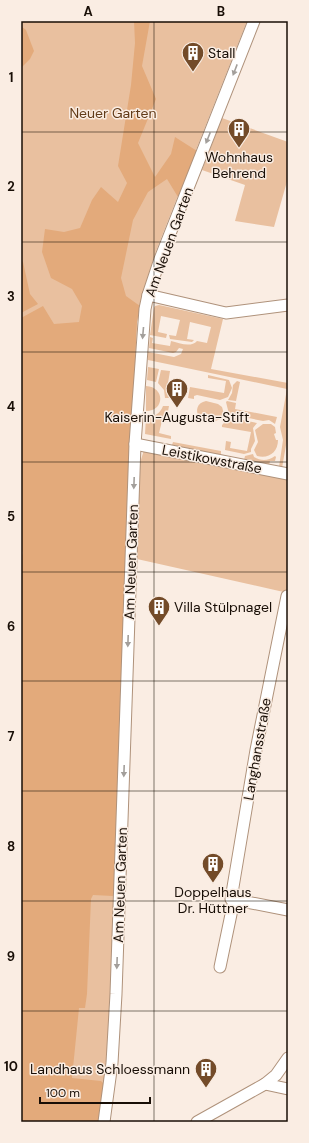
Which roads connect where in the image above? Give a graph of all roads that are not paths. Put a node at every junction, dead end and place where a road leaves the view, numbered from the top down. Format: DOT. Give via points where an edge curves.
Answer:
graph roads {
  1 [pos="254,21"];
  2 [pos="148,295"];
  3 [pos="288,305"];
  4 [pos="135,444"];
  5 [pos="288,474"];
  6 [pos="287,596"];
  7 [pos="234,900"];
  8 [pos="288,910"];
  9 [pos="220,967"];
  10 [pos="288,1058"];
  11 [pos="265,1084"];
  12 [pos="283,1088"];
  13 [pos="288,1098"];
  14 [pos="104,1122"];
  15 [pos="197,1122"];
  1 -- 2 [label="street, Am Neuen Garten, one-way"];
  2 -- 3 [label="street" via="226,313"];
  2 -- 4 [label="street, Am Neuen Garten, one-way"];
  4 -- 5 [label="street, Leistikowstraße"];
  4 -- 14 [label="street, Am Neuen Garten, one-way" via="116,994 112,1063"];
  6 -- 7 [label="street, Langhansstraße" via="256,750 231,899"];
  7 -- 8 [label="street"];
  7 -- 9 [label="street, Langhansstraße"];
  10 -- 11 [label="street" via="276,1075"];
  11 -- 12 [label="street"];
  11 -- 15 [label="street"];
  12 -- 13 [label="street"];
}
